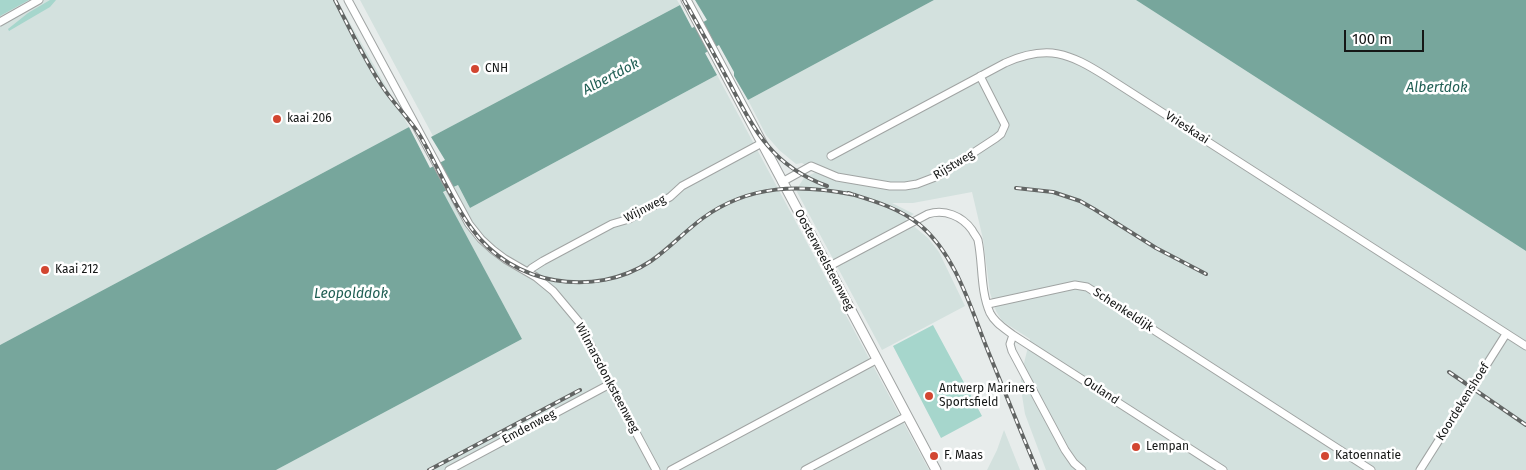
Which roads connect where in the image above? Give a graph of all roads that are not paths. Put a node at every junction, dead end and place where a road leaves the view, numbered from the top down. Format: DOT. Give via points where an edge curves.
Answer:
graph roads {
  1 [pos="39,0"];
  2 [pos="348,0"];
  3 [pos="686,0"];
  4 [pos="0,22"];
  5 [pos="980,76"];
  6 [pos="762,143"];
  7 [pos="830,156"];
  8 [pos="782,182"];
  9 [pos="828,267"];
  10 [pos="528,272"];
  11 [pos="988,304"];
  12 [pos="1013,334"];
  13 [pos="1506,334"];
  14 [pos="1526,346"];
  15 [pos="876,360"];
  16 [pos="610,384"];
  17 [pos="906,416"];
  18 [pos="449,470"];
  19 [pos="656,470"];
  20 [pos="671,470"];
  21 [pos="805,470"];
  22 [pos="936,470"];
  23 [pos="1082,470"];
  24 [pos="1223,470"];
  25 [pos="1371,470"];
  26 [pos="1420,470"];
  1 -- 4 [label="street"];
  2 -- 10 [label="street, Wilmarsdonksteenweg" via="470,224 481,239 505,259"];
  3 -- 6 [label="main road, Oosterweelsteenweg"];
  5 -- 7 [label="street, Vrieskaai"];
  5 -- 8 [label="street, Rijstweg" via="1005,125 1004,130 938,176 900,187 837,177 811,166"];
  5 -- 13 [label="street, Vrieskaai" via="1035,52 1066,55 1082,61"];
  6 -- 8 [label="main road, Oosterweelsteenweg"];
  6 -- 10 [label="street, Wijnweg" via="682,186 670,197 612,224"];
  8 -- 9 [label="main road, Oosterweelsteenweg"];
  9 -- 11 [label="street" via="928,214 953,214 967,224 977,238"];
  9 -- 15 [label="main road, Oosterweelsteenweg"];
  10 -- 16 [label="street, Wilmarsdonksteenweg" via="553,291 579,322"];
  11 -- 12 [label="street, Ouland" via="996,322"];
  11 -- 25 [label="street, Schenkeldijk" via="1075,285 1087,287"];
  12 -- 23 [label="street" via="1012,351 1065,450"];
  12 -- 24 [label="street, Ouland"];
  13 -- 14 [label="street, Vrieskaai"];
  13 -- 26 [label="street, Koordekenshoef"];
  15 -- 17 [label="main road, Oosterweelsteenweg"];
  15 -- 20 [label="street"];
  16 -- 18 [label="street, Emdenweg"];
  16 -- 19 [label="street, Wilmarsdonksteenweg"];
  17 -- 21 [label="street"];
  17 -- 22 [label="main road, Oosterweelsteenweg"];
}
